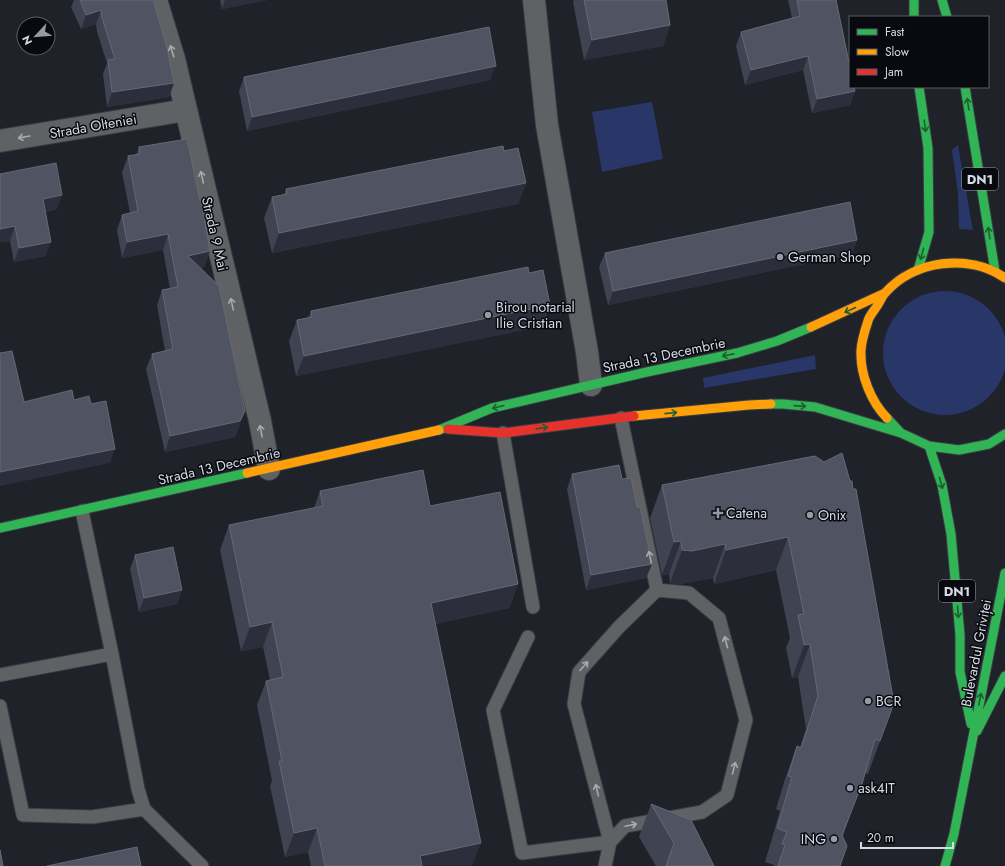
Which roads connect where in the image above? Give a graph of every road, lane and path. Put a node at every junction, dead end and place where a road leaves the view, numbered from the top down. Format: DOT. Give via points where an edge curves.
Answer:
graph roads {
  1 [pos="156,0"];
  2 [pos="534,0"];
  3 [pos="914,0"];
  4 [pos="942,0"];
  5 [pos="914,16"];
  6 [pos="947,16"];
  7 [pos="919,88"];
  8 [pos="965,88"];
  9 [pos="186,110"];
  10 [pos="0,141"];
  11 [pos="918,270"];
  12 [pos="995,271"];
  13 [pos="1005,278"];
  14 [pos="885,293"];
  15 [pos="591,385"];
  16 [pos="621,418"];
  17 [pos="444,429"];
  18 [pos="503,433"];
  19 [pos="901,433"];
  20 [pos="1005,434"];
  21 [pos="929,446"];
  22 [pos="269,469"];
  23 [pos="82,510"];
  24 [pos="0,528"];
  25 [pos="1005,573"];
  26 [pos="657,590"];
  27 [pos="533,608"];
  28 [pos="528,637"];
  29 [pos="112,654"];
  30 [pos="0,675"];
  31 [pos="1005,676"];
  32 [pos="0,706"];
  33 [pos="974,738"];
  34 [pos="144,809"];
  35 [pos="610,842"];
  36 [pos="202,866"];
  37 [pos="604,866"];
  38 [pos="945,866"];
  9 -- 1 [label="street, Strada 9 Mai, one-way"];
  2 -- 15 [label="street" via="547,125"];
  3 -- 5 [label="main road"];
  4 -- 6 [label="main road"];
  7 -- 11 [label="main road, one-way" via="928,148 929,232"];
  12 -- 8 [label="main road, DN1, one-way"];
  9 -- 10 [label="street, Strada Olteniei, one-way"];
  22 -- 9 [label="street, Strada 9 Mai, one-way"];
  11 -- 12 [label="main road" via="943,263 970,263"];
  11 -- 14 [label="main road" via="900,280"];
  12 -- 13 [label="main road"];
  14 -- 15 [label="main road, Strada 13 Decembrie, one-way" via="810,328 737,354"];
  14 -- 19 [label="main road" via="868,320 861,351 865,382 879,410"];
  15 -- 17 [label="main road, Strada 13 Decembrie, one-way" via="492,408"];
  18 -- 16 [label="main road, Strada 13 Decembrie, one-way"];
  16 -- 19 [label="main road, Strada 13 Decembrie, one-way" via="783,404 815,407"];
  26 -- 16 [label="lane, one-way"];
  17 -- 18 [label="main road, Strada 13 Decembrie"];
  17 -- 22 [label="main road, Strada 13 Decembrie"];
  18 -- 27 [label="lane"];
  19 -- 21 [label="main road"];
  20 -- 21 [label="main road" via="989,444 959,450"];
  21 -- 33 [label="main road, Bulevardul Griviței / DN1, one-way" via="942,485 951,534 959,620 960,672"];
  22 -- 23 [label="main road, Strada 13 Decembrie"];
  23 -- 24 [label="main road, Strada 13 Decembrie"];
  23 -- 29 [label="lane"];
  33 -- 25 [label="main road, Bulevardul Griviței / DN1, one-way"];
  35 -- 26 [label="lane, one-way" via="574,704 579,672 619,627"];
  35 -- 26 [label="lane, one-way" via="625,826 702,812 727,795 746,720 719,618 689,593"];
  28 -- 35 [label="lane" via="493,710 522,853"];
  29 -- 30 [label="lane"];
  29 -- 34 [label="lane"];
  31 -- 33 [label="main road"];
  32 -- 34 [label="lane" via="23,815 92,817"];
  33 -- 38 [label="main road, Bulevardul Griviței / DN1"];
  34 -- 36 [label="lane"];
  35 -- 37 [label="lane"];
}
